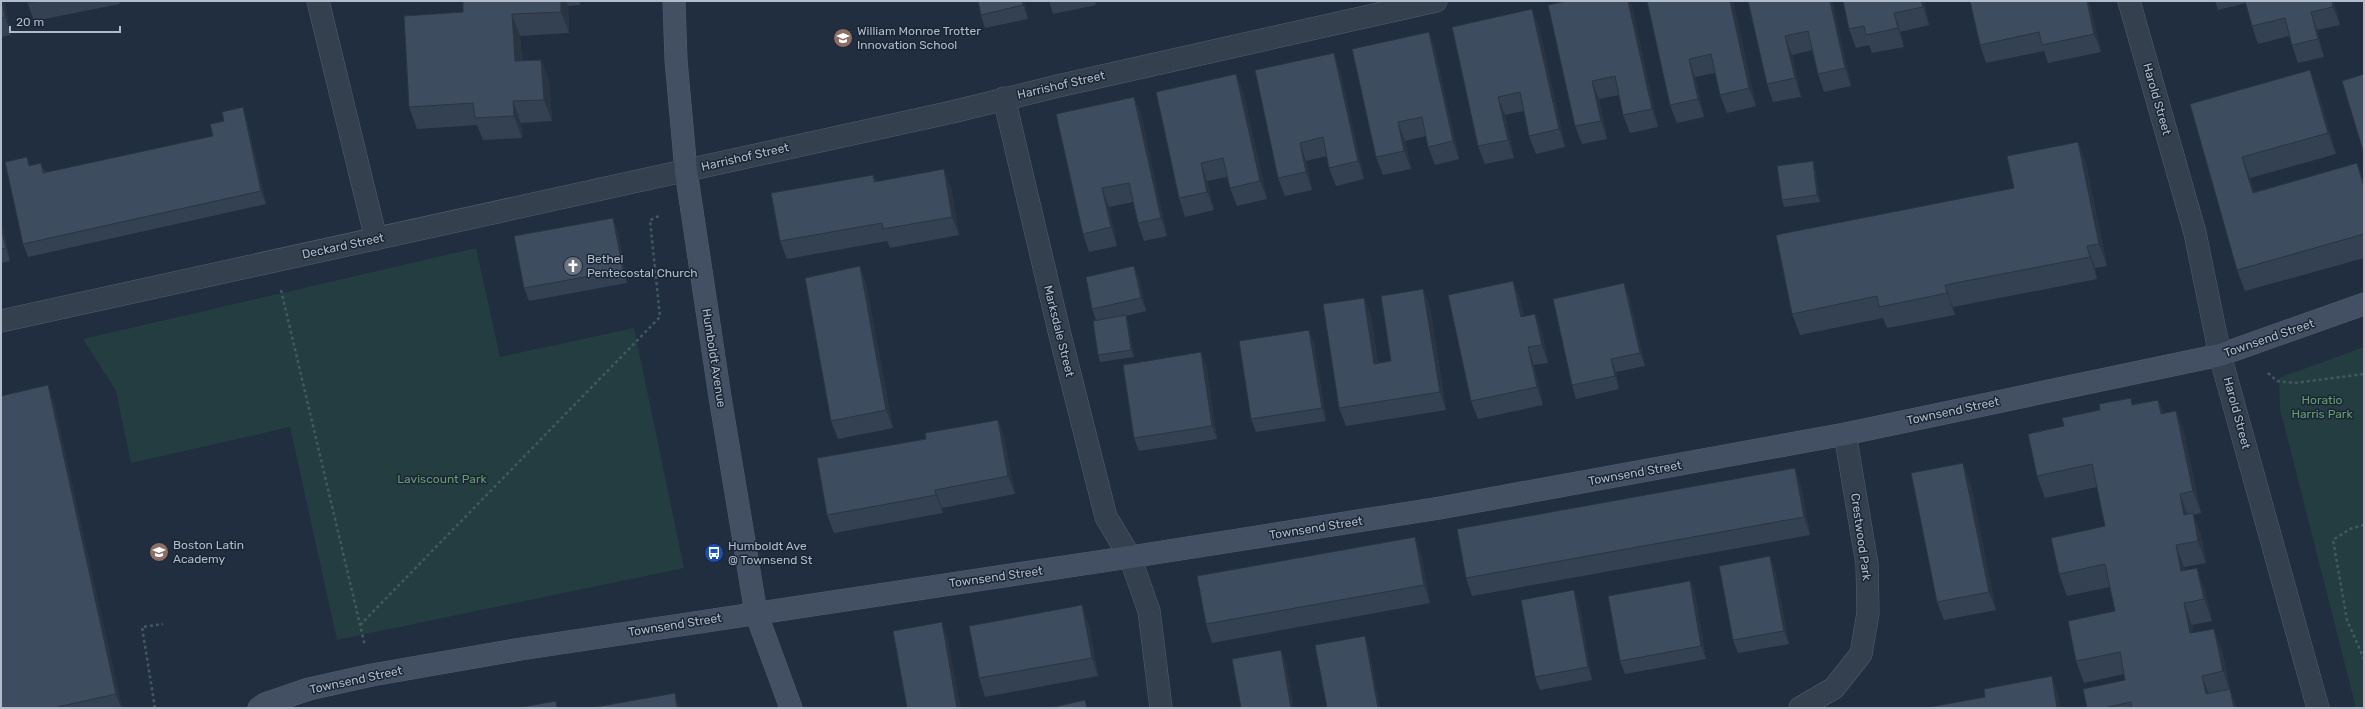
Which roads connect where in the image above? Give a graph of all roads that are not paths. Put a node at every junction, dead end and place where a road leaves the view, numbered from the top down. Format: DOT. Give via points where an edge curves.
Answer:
graph roads {
  1 [pos="318,1"];
  2 [pos="674,1"];
  3 [pos="1436,1"];
  4 [pos="2129,1"];
  5 [pos="1004,98"];
  6 [pos="686,170"];
  7 [pos="376,239"];
  8 [pos="2364,304"];
  9 [pos="1,322"];
  10 [pos="2220,355"];
  11 [pos="1844,434"];
  12 [pos="1130,558"];
  13 [pos="756,613"];
  14 [pos="259,708"];
  15 [pos="791,708"];
  16 [pos="1161,708"];
  17 [pos="1800,708"];
  18 [pos="2318,708"];
  1 -- 7 [label="street"];
  2 -- 6 [label="main road, Humboldt Avenue" via="676,60"];
  3 -- 5 [label="street, Harrishof Street"];
  4 -- 10 [label="street, Harold Street" via="2195,233"];
  5 -- 6 [label="street, Harrishof Street"];
  5 -- 12 [label="street, Marksdale Street" via="1106,516"];
  6 -- 7 [label="street, Deckard Street"];
  6 -- 13 [label="main road, Humboldt Avenue"];
  7 -- 9 [label="street, Deckard Street"];
  8 -- 10 [label="main road, Townsend Street"];
  10 -- 11 [label="main road, Townsend Street"];
  10 -- 18 [label="street, Harold Street"];
  11 -- 12 [label="main road, Townsend Street" via="1440,508"];
  11 -- 17 [label="street, Crestwood Park" via="1867,564 1868,613 1861,654 1834,688"];
  12 -- 13 [label="main road, Townsend Street"];
  12 -- 16 [label="street" via="1149,611"];
  13 -- 14 [label="main road, Townsend Street" via="372,675 309,689"];
  13 -- 15 [label="main road, Humboldt Avenue"];
}
